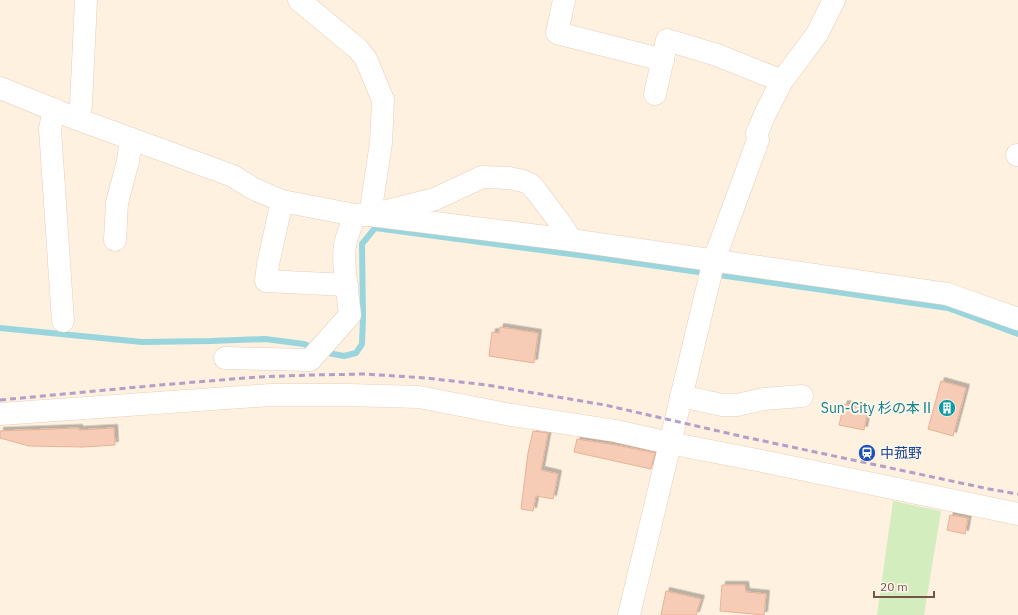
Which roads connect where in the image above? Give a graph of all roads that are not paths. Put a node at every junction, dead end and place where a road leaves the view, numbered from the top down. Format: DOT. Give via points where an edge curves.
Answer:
graph roads {
  1 [pos="86,0"];
  2 [pos="299,0"];
  3 [pos="564,0"];
  4 [pos="834,0"];
  5 [pos="663,60"];
  6 [pos="782,81"];
  7 [pos="0,88"];
  8 [pos="655,94"];
  9 [pos="54,109"];
  10 [pos="77,119"];
  11 [pos="131,139"];
  12 [pos="282,201"];
  13 [pos="363,215"];
  14 [pos="115,240"];
  15 [pos="571,240"];
  16 [pos="714,261"];
  17 [pos="347,285"];
  18 [pos="1018,319"];
  19 [pos="63,321"];
  20 [pos="225,358"];
  21 [pos="681,396"];
  22 [pos="802,396"];
  23 [pos="0,414"];
  24 [pos="669,443"];
  25 [pos="1018,514"];
  26 [pos="629,615"];
  1 -- 10 [label="street" via="81,105"];
  2 -- 13 [label="street" via="358,49 366,59 383,100 381,143"];
  3 -- 5 [label="street" via="557,33"];
  4 -- 6 [label="street" via="817,34"];
  5 -- 6 [label="street" via="668,40 717,55"];
  5 -- 8 [label="street"];
  6 -- 16 [label="street" via="757,133 758,140"];
  7 -- 9 [label="street"];
  9 -- 10 [label="street"];
  9 -- 19 [label="street" via="50,129"];
  10 -- 11 [label="street"];
  11 -- 12 [label="street" via="233,176 252,188"];
  11 -- 14 [label="street" via="117,202"];
  12 -- 13 [label="street"];
  12 -- 17 [label="street" via="266,281"];
  13 -- 15 [label="street"];
  13 -- 15 [label="street" via="435,199 482,177 509,178 530,184"];
  13 -- 17 [label="street" via="347,236"];
  15 -- 16 [label="street"];
  16 -- 18 [label="street" via="947,294"];
  16 -- 21 [label="street"];
  17 -- 20 [label="street" via="350,315 310,360"];
  21 -- 22 [label="street" via="722,405"];
  21 -- 24 [label="street"];
  23 -- 24 [label="street" via="271,395 419,397 616,431"];
  24 -- 25 [label="street"];
  24 -- 26 [label="street"];
}
